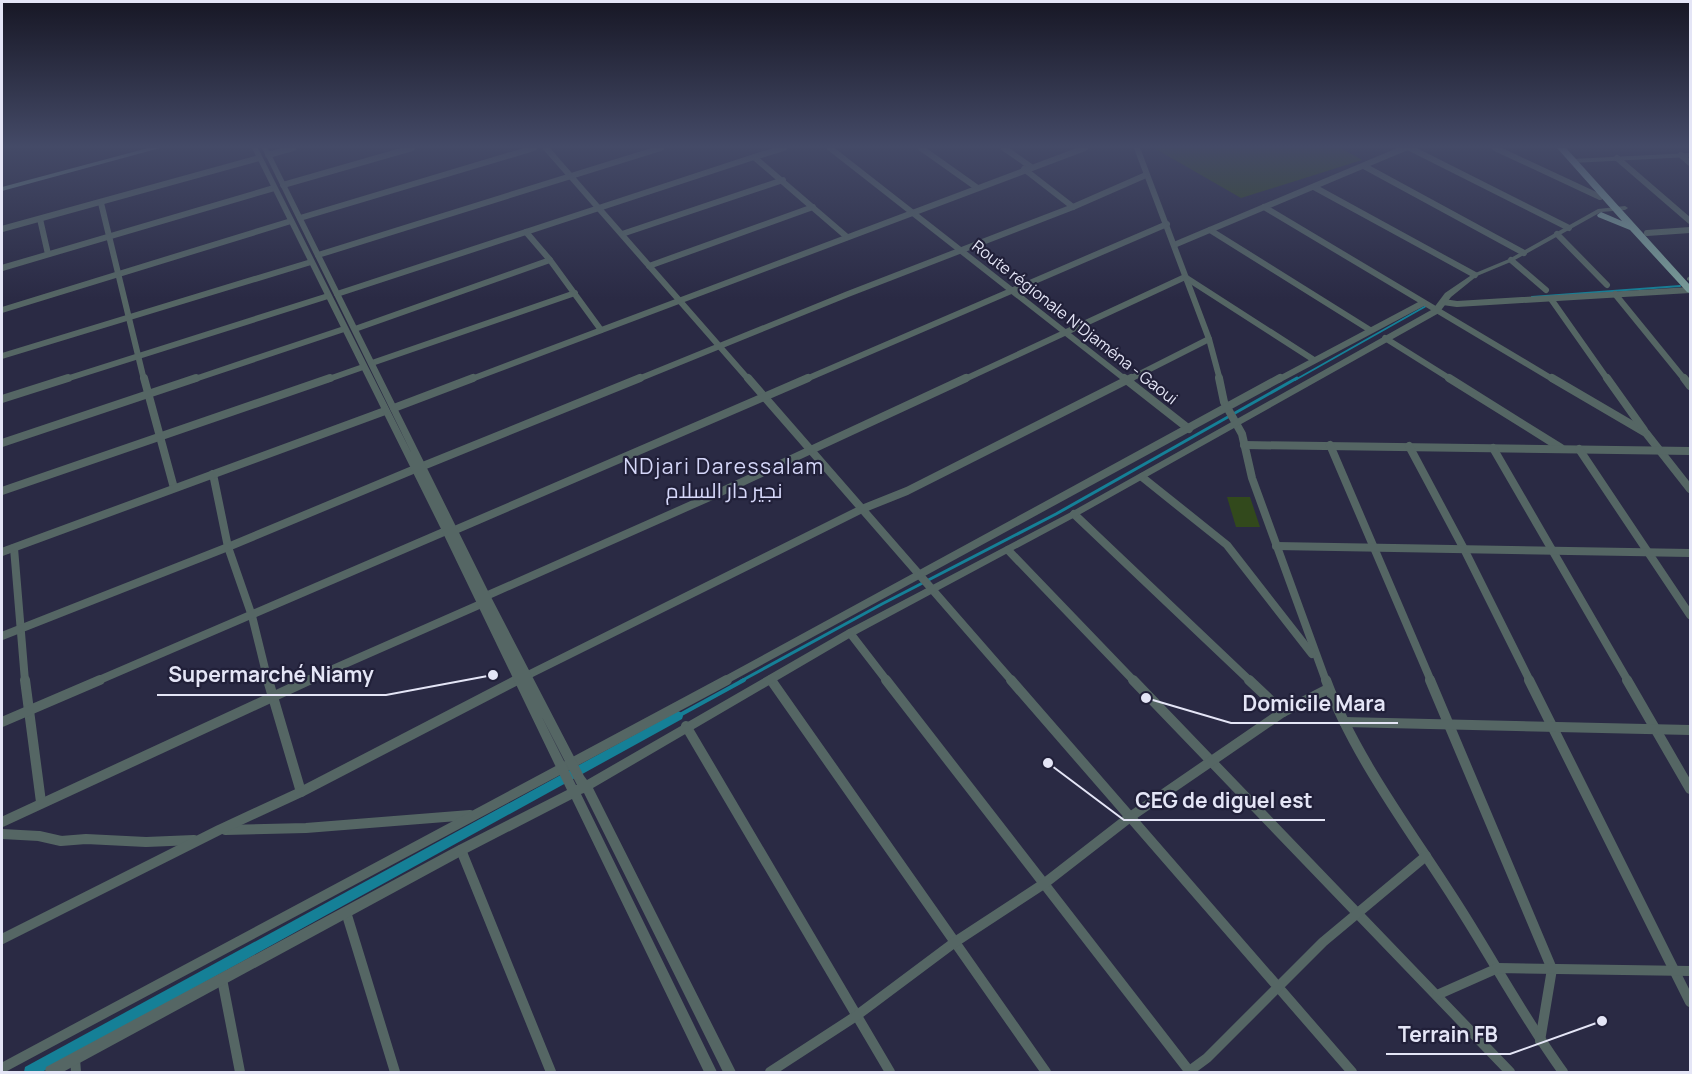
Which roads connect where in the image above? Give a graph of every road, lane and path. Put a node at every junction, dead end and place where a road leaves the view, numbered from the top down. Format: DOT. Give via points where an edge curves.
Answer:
graph roads {
  1 [pos="117,198"];
  2 [pos="239,198"];
  3 [pos="285,198"];
  4 [pos="368,198"];
  5 [pos="502,198"];
  6 [pos="590,198"];
  7 [pos="629,198"];
  8 [pos="729,198"];
  9 [pos="803,198"];
  10 [pos="892,198"];
  11 [pos="948,198"];
  12 [pos="1063,198"];
  13 [pos="1093,198"];
  14 [pos="1158,198"];
  15 [pos="1286,198"];
  16 [pos="1334,198"];
  17 [pos="1423,198"];
  18 [pos="1510,198"];
  19 [pos="1600,198"];
  20 [pos="1606,198"];
  21 [pos="1611,198"];
  22 [pos="1663,198"];
  23 [pos="101,203"];
  24 [pos="813,207"];
  25 [pos="1073,207"];
  26 [pos="1264,207"];
  27 [pos="599,208"];
  28 [pos="1623,211"];
  29 [pos="911,213"];
  30 [pos="1598,213"];
  31 [pos="40,219"];
  32 [pos="295,220"];
  33 [pos="1690,221"];
  34 [pos="1167,224"];
  35 [pos="1569,228"];
  36 [pos="2,229"];
  37 [pos="1634,229"];
  38 [pos="1210,230"];
  39 [pos="1690,230"];
  40 [pos="526,232"];
  41 [pos="1647,233"];
  42 [pos="622,234"];
  43 [pos="1557,234"];
  44 [pos="109,237"];
  45 [pos="847,237"];
  46 [pos="1174,245"];
  47 [pos="961,251"];
  48 [pos="1524,253"];
  49 [pos="48,254"];
  50 [pos="314,258"];
  51 [pos="550,260"];
  52 [pos="1511,260"];
  53 [pos="649,266"];
  54 [pos="2,268"];
  55 [pos="118,274"];
  56 [pos="1475,275"];
  57 [pos="1185,278"];
  58 [pos="1690,279"];
  59 [pos="1607,285"];
  60 [pos="1546,290"];
  61 [pos="1690,290"];
  62 [pos="1012,291"];
  63 [pos="575,293"];
  64 [pos="1615,294"];
  65 [pos="333,295"];
  66 [pos="1551,299"];
  67 [pos="680,300"];
  68 [pos="1443,302"];
  69 [pos="1423,303"];
  70 [pos="2,310"];
  71 [pos="1436,311"];
  72 [pos="129,318"];
  73 [pos="344,329"];
  74 [pos="355,329"];
  75 [pos="601,330"];
  76 [pos="1370,330"];
  77 [pos="1066,332"];
  78 [pos="1385,338"];
  79 [pos="1209,339"];
  80 [pos="720,346"];
  81 [pos="2,356"];
  82 [pos="138,356"];
  83 [pos="1314,360"];
  84 [pos="368,365"];
  85 [pos="1127,380"];
  86 [pos="1690,386"];
  87 [pos="148,395"];
  88 [pos="764,396"];
  89 [pos="2,399"];
  90 [pos="390,409"];
  91 [pos="1228,409"];
  92 [pos="1236,421"];
  93 [pos="1189,429"];
  94 [pos="1646,433"];
  95 [pos="161,436"];
  96 [pos="2,443"];
  97 [pos="1244,445"];
  98 [pos="1330,445"];
  99 [pos="1409,446"];
  100 [pos="1493,448"];
  101 [pos="1562,448"];
  102 [pos="810,449"];
  103 [pos="1579,449"];
  104 [pos="1661,450"];
  105 [pos="1690,451"];
  106 [pos="419,467"];
  107 [pos="213,474"];
  108 [pos="1142,477"];
  109 [pos="174,488"];
  110 [pos="1690,489"];
  111 [pos="2,491"];
  112 [pos="862,508"];
  113 [pos="1074,514"];
  114 [pos="450,530"];
  115 [pos="1276,546"];
  116 [pos="228,547"];
  117 [pos="14,548"];
  118 [pos="1375,548"];
  119 [pos="1464,549"];
  120 [pos="1550,549"];
  121 [pos="1008,550"];
  122 [pos="2,552"];
  123 [pos="1650,553"];
  124 [pos="1690,553"];
  125 [pos="920,574"];
  126 [pos="932,588"];
  127 [pos="484,600"];
  128 [pos="1690,615"];
  129 [pos="252,616"];
  130 [pos="20,628"];
  131 [pos="850,633"];
  132 [pos="2,636"];
  133 [pos="1317,660"];
  134 [pos="523,677"];
  135 [pos="771,679"];
  136 [pos="1328,689"];
  137 [pos="272,696"];
  138 [pos="28,711"];
  139 [pos="1282,712"];
  140 [pos="2,722"];
  141 [pos="1344,722"];
  142 [pos="1448,724"];
  143 [pos="686,726"];
  144 [pos="1553,728"];
  145 [pos="1656,730"];
  146 [pos="1690,730"];
  147 [pos="1211,762"];
  148 [pos="568,768"];
  149 [pos="577,786"];
  150 [pos="1690,789"];
  151 [pos="301,792"];
  152 [pos="41,802"];
  153 [pos="475,815"];
  154 [pos="1130,817"];
  155 [pos="2,822"];
  156 [pos="219,830"];
  157 [pos="2,834"];
  158 [pos="201,839"];
  159 [pos="461,850"];
  160 [pos="1426,856"];
  161 [pos="1045,883"];
  162 [pos="346,912"];
  163 [pos="1360,912"];
  164 [pos="2,939"];
  165 [pos="955,942"];
  166 [pos="1498,968"];
  167 [pos="1552,969"];
  168 [pos="1675,971"];
  169 [pos="1690,971"];
  170 [pos="222,979"];
  171 [pos="1279,989"];
  172 [pos="1437,995"];
  173 [pos="1690,1001"];
  174 [pos="856,1016"];
  175 [pos="1540,1041"];
  176 [pos="75,1059"];
  177 [pos="2,1068"];
  178 [pos="51,1072"];
  179 [pos="76,1072"];
  180 [pos="240,1072"];
  181 [pos="395,1072"];
  182 [pos="551,1072"];
  183 [pos="711,1072"];
  184 [pos="730,1072"];
  185 [pos="770,1072"];
  186 [pos="890,1072"];
  187 [pos="1046,1072"];
  188 [pos="1189,1072"];
  189 [pos="1352,1072"];
  190 [pos="1510,1072"];
  191 [pos="1563,1072"];
  1 -- 23 [label="street"];
  2 -- 44 [label="street"];
  3 -- 32 [label="street"];
  4 -- 32 [label="street"];
  5 -- 50 [label="street"];
  6 -- 27 [label="street"];
  7 -- 27 [label="street"];
  8 -- 42 [label="street"];
  9 -- 24 [label="street"];
  10 -- 29 [label="street, Route régionale N'Djaména - Gaoui"];
  11 -- 29 [label="street"];
  12 -- 25 [label="street"];
  13 -- 25 [label="street"];
  14 -- 34 [label="street"];
  15 -- 26 [label="street"];
  16 -- 56 [label="street"];
  17 -- 48 [label="street"];
  18 -- 35 [label="street"];
  19 -- 30 [label="main road"];
  20 -- 28 [label="main road"];
  21 -- 28 [label="main road"];
  22 -- 33 [label="street"];
  23 -- 31 [label="street"];
  23 -- 44 [label="street"];
  24 -- 45 [label="street"];
  24 -- 53 [label="street"];
  25 -- 47 [label="street"];
  26 -- 38 [label="street"];
  26 -- 69 [label="street"];
  27 -- 40 [label="street"];
  27 -- 42 [label="street"];
  28 -- 30 [label="street"];
  28 -- 37 [label="main road"];
  28 -- 41 [label="main road"];
  29 -- 45 [label="street"];
  29 -- 47 [label="street, Route régionale N'Djaména - Gaoui"];
  30 -- 35 [label="street"];
  30 -- 37 [label="main road"];
  31 -- 36 [label="street"];
  31 -- 49 [label="street"];
  32 -- 50 [label="street"];
  32 -- 55 [label="street"];
  34 -- 46 [label="street"];
  34 -- 62 [label="street"];
  35 -- 43 [label="street"];
  37 -- 61 [label="main road"];
  38 -- 46 [label="street"];
  38 -- 76 [label="street"];
  39 -- 41 [label="street"];
  40 -- 51 [label="street"];
  40 -- 65 [label="street"];
  41 -- 58 [label="main road"];
  42 -- 53 [label="street"];
  43 -- 48 [label="street"];
  43 -- 59 [label="street"];
  44 -- 49 [label="street"];
  44 -- 55 [label="street"];
  45 -- 67 [label="street"];
  46 -- 57 [label="street"];
  47 -- 62 [label="street, Route régionale N'Djaména - Gaoui"];
  47 -- 80 [label="street"];
  48 -- 52 [label="street"];
  49 -- 54 [label="street"];
  50 -- 65 [label="street"];
  50 -- 72 [label="street"];
  51 -- 63 [label="street"];
  51 -- 74 [label="street"];
  52 -- 56 [label="street"];
  52 -- 60 [label="street"];
  53 -- 67 [label="street"];
  55 -- 70 [label="street"];
  55 -- 72 [label="street"];
  56 -- 68 [label="street"];
  57 -- 77 [label="street"];
  57 -- 79 [label="street"];
  57 -- 83 [label="street"];
  61 -- 64 [label="street"];
  62 -- 77 [label="street, Route régionale N'Djaména - Gaoui"];
  62 -- 88 [label="street"];
  63 -- 75 [label="street"];
  63 -- 84 [label="street"];
  64 -- 66 [label="street"];
  64 -- 86 [label="street"];
  65 -- 73 [label="street"];
  65 -- 74 [label="street"];
  65 -- 82 [label="street"];
  66 -- 68 [label="street"];
  66 -- 94 [label="street"];
  67 -- 75 [label="street"];
  67 -- 80 [label="street"];
  68 -- 71 [label="street"];
  69 -- 71 [label="street"];
  69 -- 76 [label="street"];
  71 -- 78 [label="street"];
  71 -- 94 [label="street"];
  72 -- 81 [label="street"];
  72 -- 82 [label="street"];
  73 -- 84 [label="street"];
  73 -- 87 [label="street"];
  74 -- 84 [label="street"];
  75 -- 90 [label="street"];
  76 -- 83 [label="street"];
  77 -- 85 [label="street, Route régionale N'Djaména - Gaoui"];
  77 -- 102 [label="street"];
  78 -- 92 [label="street"];
  78 -- 101 [label="street"];
  79 -- 85 [label="street"];
  79 -- 91 [label="street"];
  80 -- 88 [label="street"];
  80 -- 106 [label="street"];
  82 -- 87 [label="street"];
  82 -- 89 [label="street"];
  83 -- 91 [label="street"];
  84 -- 90 [label="street"];
  84 -- 95 [label="street"];
  85 -- 93 [label="street, Route régionale N'Djaména - Gaoui"];
  85 -- 112 [label="street" via="907,491"];
  87 -- 95 [label="street"];
  87 -- 96 [label="street"];
  88 -- 102 [label="street"];
  88 -- 114 [label="street"];
  90 -- 106 [label="street"];
  90 -- 107 [label="street"];
  91 -- 92 [label="street"];
  91 -- 93 [label="street"];
  92 -- 97 [label="street"];
  92 -- 108 [label="street"];
  93 -- 125 [label="street"];
  94 -- 104 [label="street"];
  95 -- 109 [label="street"];
  95 -- 111 [label="street"];
  97 -- 98 [label="street"];
  97 -- 115 [label="street"];
  98 -- 99 [label="street"];
  98 -- 118 [label="street"];
  99 -- 100 [label="street"];
  99 -- 119 [label="street"];
  100 -- 101 [label="street"];
  100 -- 120 [label="street"];
  101 -- 103 [label="street"];
  102 -- 112 [label="street"];
  102 -- 127 [label="street"];
  103 -- 104 [label="street"];
  103 -- 123 [label="street"];
  104 -- 105 [label="street"];
  104 -- 110 [label="street"];
  106 -- 114 [label="street"];
  106 -- 116 [label="street"];
  107 -- 109 [label="street"];
  107 -- 116 [label="street"];
  108 -- 113 [label="street"];
  108 -- 133 [label="street" via="1227,545"];
  109 -- 117 [label="street"];
  112 -- 125 [label="street"];
  112 -- 134 [label="street"];
  113 -- 121 [label="street"];
  113 -- 139 [label="street"];
  114 -- 127 [label="street"];
  114 -- 129 [label="street"];
  115 -- 118 [label="street"];
  115 -- 133 [label="street"];
  116 -- 129 [label="street"];
  116 -- 130 [label="street"];
  117 -- 122 [label="street"];
  117 -- 130 [label="street"];
  118 -- 119 [label="street"];
  118 -- 142 [label="street"];
  119 -- 120 [label="street"];
  119 -- 144 [label="street"];
  120 -- 123 [label="street"];
  120 -- 145 [label="street"];
  121 -- 126 [label="street"];
  121 -- 147 [label="street"];
  123 -- 124 [label="street"];
  123 -- 128 [label="street"];
  125 -- 126 [label="street"];
  125 -- 148 [label="street"];
  126 -- 131 [label="street"];
  126 -- 154 [label="street"];
  127 -- 134 [label="street"];
  127 -- 137 [label="street"];
  129 -- 137 [label="street"];
  129 -- 138 [label="street"];
  130 -- 132 [label="street"];
  130 -- 138 [label="street"];
  131 -- 135 [label="street"];
  131 -- 161 [label="street"];
  133 -- 136 [label="street"];
  134 -- 148 [label="street"];
  134 -- 151 [label="street"];
  135 -- 143 [label="street"];
  135 -- 165 [label="street"];
  136 -- 139 [label="street"];
  136 -- 141 [label="street"];
  137 -- 151 [label="street"];
  137 -- 152 [label="street"];
  138 -- 140 [label="street"];
  138 -- 152 [label="street"];
  139 -- 147 [label="street"];
  141 -- 142 [label="street"];
  141 -- 160 [label="street"];
  142 -- 144 [label="street"];
  142 -- 167 [label="street"];
  143 -- 149 [label="street"];
  143 -- 174 [label="street"];
  144 -- 145 [label="street"];
  144 -- 168 [label="street"];
  145 -- 146 [label="street"];
  145 -- 150 [label="street"];
  147 -- 154 [label="street"];
  147 -- 163 [label="street"];
  148 -- 149 [label="street"];
  148 -- 153 [label="street"];
  149 -- 159 [label="street"];
  149 -- 183 [label="street"];
  149 -- 184 [label="street"];
  151 -- 156 [label="street"];
  152 -- 155 [label="street"];
  153 -- 156 [label="street" via="306,828"];
  153 -- 177 [label="street"];
  154 -- 161 [label="street"];
  154 -- 171 [label="street"];
  156 -- 158 [label="street"];
  157 -- 158 [label="street" via="61,841"];
  158 -- 164 [label="street"];
  159 -- 162 [label="street"];
  159 -- 182 [label="street"];
  160 -- 163 [label="street"];
  160 -- 166 [label="street"];
  161 -- 165 [label="street"];
  161 -- 188 [label="street"];
  162 -- 170 [label="street"];
  162 -- 181 [label="street"];
  163 -- 171 [label="street" via="1323,942"];
  163 -- 172 [label="street"];
  165 -- 174 [label="street"];
  165 -- 187 [label="street"];
  166 -- 167 [label="street"];
  166 -- 172 [label="street"];
  166 -- 175 [label="street"];
  167 -- 168 [label="street"];
  167 -- 175 [label="street"];
  168 -- 169 [label="street"];
  168 -- 173 [label="street"];
  170 -- 176 [label="street"];
  170 -- 180 [label="street"];
  171 -- 188 [label="street"];
  171 -- 189 [label="street"];
  172 -- 190 [label="street"];
  174 -- 185 [label="street"];
  174 -- 186 [label="street"];
  175 -- 191 [label="street"];
  176 -- 178 [label="street"];
  176 -- 179 [label="street"];
}
